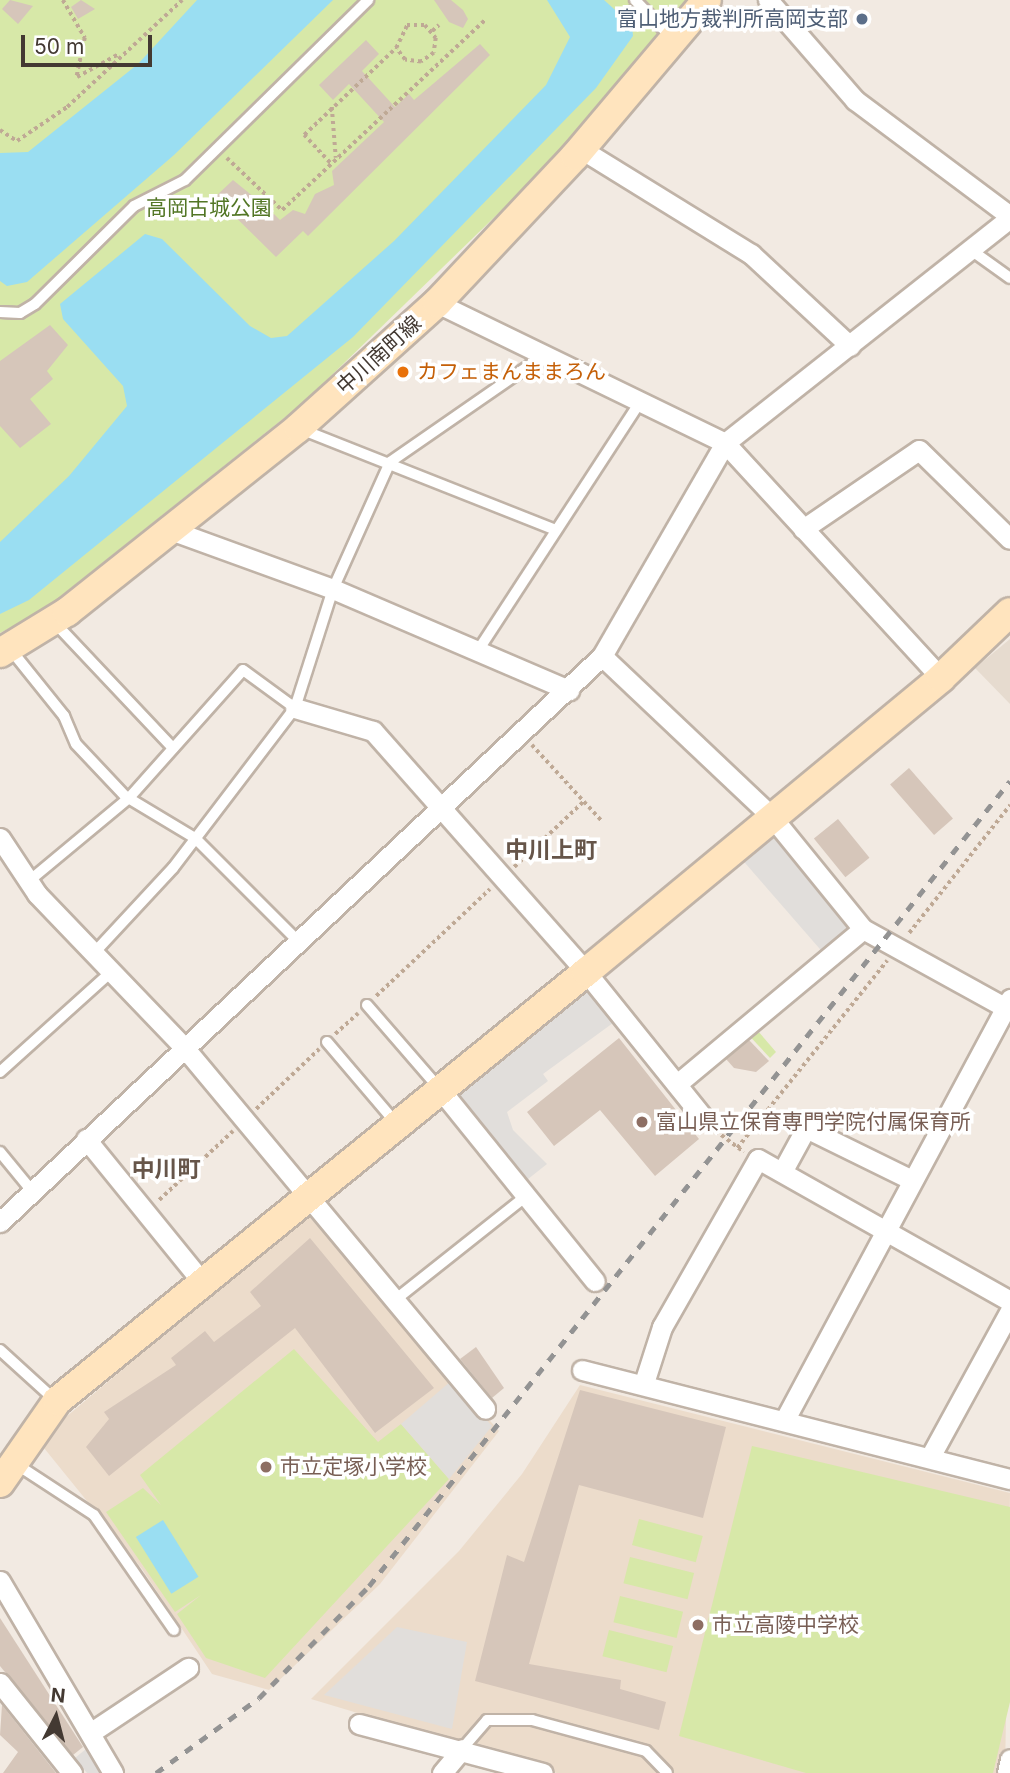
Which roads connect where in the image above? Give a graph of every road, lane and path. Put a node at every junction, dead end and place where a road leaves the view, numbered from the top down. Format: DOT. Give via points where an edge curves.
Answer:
graph roads {
  1 [pos="63,0"];
  2 [pos="182,0"];
  3 [pos="369,0"];
  4 [pos="635,0"];
  5 [pos="707,0"];
  6 [pos="768,0"];
  7 [pos="486,19"];
  8 [pos="439,25"];
  9 [pos="665,30"];
  10 [pos="432,31"];
  11 [pos="396,48"];
  12 [pos="118,54"];
  13 [pos="332,107"];
  14 [pos="0,130"];
  15 [pos="581,149"];
  16 [pos="226,156"];
  17 [pos="336,158"];
  18 [pos="331,163"];
  19 [pos="1010,217"];
  20 [pos="971,250"];
  21 [pos="1010,278"];
  22 [pos="437,303"];
  23 [pos="0,312"];
  24 [pos="850,346"];
  25 [pos="543,356"];
  26 [pos="640,402"];
  27 [pos="298,428"];
  28 [pos="725,443"];
  29 [pos="390,462"];
  30 [pos="168,529"];
  31 [pos="803,529"];
  32 [pos="556,530"];
  33 [pos="1010,539"];
  34 [pos="333,589"];
  35 [pos="1010,612"];
  36 [pos="52,620"];
  37 [pos="479,649"];
  38 [pos="4,650"];
  39 [pos="602,656"];
  40 [pos="940,678"];
  41 [pos="569,690"];
  42 [pos="295,708"];
  43 [pos="521,733"];
  44 [pos="173,748"];
  45 [pos="129,798"];
  46 [pos="440,805"];
  47 [pos="1010,805"];
  48 [pos="772,817"];
  49 [pos="602,821"];
  50 [pos="0,838"];
  51 [pos="195,838"];
  52 [pos="29,881"];
  53 [pos="863,929"];
  54 [pos="300,942"];
  55 [pos="897,948"];
  56 [pos="93,954"];
  57 [pos="111,972"];
  58 [pos="586,972"];
  59 [pos="367,1005"];
  60 [pos="1008,1006"];
  61 [pos="327,1042"];
  62 [pos="183,1046"];
  63 [pos="0,1072"];
  64 [pos="677,1084"];
  65 [pos="439,1088"];
  66 [pos="705,1120"];
  67 [pos="396,1123"];
  68 [pos="86,1139"];
  69 [pos="737,1148"];
  70 [pos="0,1152"];
  71 [pos="758,1159"];
  72 [pos="782,1172"];
  73 [pos="912,1180"];
  74 [pos="32,1191"];
  75 [pos="310,1196"];
  76 [pos="526,1196"];
  77 [pos="0,1222"];
  78 [pos="884,1232"];
  79 [pos="595,1281"];
  80 [pos="204,1284"];
  81 [pos="395,1300"];
  82 [pos="1010,1301"];
  83 [pos="1010,1311"];
  84 [pos="0,1350"];
  85 [pos="582,1370"];
  86 [pos="644,1383"];
  87 [pos="57,1401"];
  88 [pos="485,1409"];
  89 [pos="784,1421"];
  90 [pos="930,1457"];
  91 [pos="6,1472"];
  92 [pos="1010,1479"];
  93 [pos="0,1581"];
  94 [pos="174,1630"];
  95 [pos="188,1668"];
  96 [pos="1,1687"];
  97 [pos="359,1724"];
  98 [pos="90,1733"];
  99 [pos="462,1749"];
  100 [pos="1010,1759"];
  101 [pos="72,1773"];
  102 [pos="113,1773"];
  103 [pos="442,1773"];
  104 [pos="543,1773"];
  105 [pos="667,1773"];
  106 [pos="1007,1773"];
  1 -- 12 [label="path" via="85,38 77,77"];
  2 -- 12 [label="path"];
  3 -- 23 [label="lane" via="185,180 134,206 34,304 20,313"];
  4 -- 9 [label="lane"];
  5 -- 9 [label="street, 中川南町線"];
  6 -- 19 [label="street" via="855,100"];
  7 -- 17 [label="path"];
  8 -- 10 [label="path"];
  9 -- 15 [label="street, 中川南町線"];
  10 -- 11 [label="path" via="407,24"];
  10 -- 11 [label="path" via="436,46 428,59 405,60"];
  11 -- 13 [label="path"];
  12 -- 14 [label="path" via="83,96 22,139 13,142"];
  13 -- 17 [label="path"];
  13 -- 18 [label="path" via="304,135"];
  15 -- 22 [label="street, 中川南町線"];
  15 -- 24 [label="street" via="751,254"];
  16 -- 18 [label="path" via="282,210"];
  17 -- 18 [label="path"];
  19 -- 20 [label="street"];
  20 -- 21 [label="lane"];
  20 -- 24 [label="street"];
  22 -- 25 [label="street"];
  22 -- 27 [label="street, 中川南町線"];
  24 -- 28 [label="street"];
  25 -- 26 [label="street"];
  25 -- 29 [label="lane"];
  26 -- 28 [label="street"];
  26 -- 32 [label="lane"];
  27 -- 29 [label="lane"];
  27 -- 30 [label="street, 中川南町線"];
  28 -- 31 [label="street"];
  28 -- 39 [label="street"];
  29 -- 32 [label="lane"];
  29 -- 34 [label="lane"];
  30 -- 34 [label="street"];
  30 -- 36 [label="street, 中川南町線"];
  31 -- 33 [label="street" via="919,450"];
  31 -- 40 [label="street"];
  32 -- 37 [label="lane"];
  34 -- 37 [label="street"];
  34 -- 42 [label="lane"];
  35 -- 40 [label="street"];
  36 -- 38 [label="street, 中川南町線"];
  36 -- 44 [label="lane"];
  37 -- 41 [label="street"];
  38 -- 45 [label="lane" via="64,716 76,744"];
  39 -- 41 [label="street"];
  39 -- 48 [label="street"];
  40 -- 48 [label="street"];
  41 -- 43 [label="street"];
  42 -- 44 [label="lane" via="243,670"];
  42 -- 46 [label="street" via="373,731"];
  42 -- 51 [label="lane"];
  43 -- 46 [label="street"];
  43 -- 49 [label="path"];
  44 -- 45 [label="lane"];
  45 -- 51 [label="lane"];
  45 -- 52 [label="lane"];
  46 -- 54 [label="street"];
  46 -- 58 [label="street"];
  47 -- 55 [label="path"];
  48 -- 53 [label="street"];
  48 -- 58 [label="street"];
  50 -- 52 [label="street"];
  51 -- 54 [label="lane"];
  51 -- 56 [label="lane"];
  52 -- 56 [label="street"];
  53 -- 55 [label="street"];
  53 -- 64 [label="street"];
  54 -- 62 [label="street"];
  55 -- 60 [label="street"];
  55 -- 69 [label="path"];
  56 -- 57 [label="street"];
  57 -- 62 [label="street"];
  57 -- 63 [label="lane"];
  58 -- 64 [label="street"];
  58 -- 65 [label="street"];
  59 -- 65 [label="lane"];
  60 -- 73 [label="street"];
  61 -- 67 [label="lane"];
  62 -- 68 [label="street"];
  62 -- 75 [label="street"];
  64 -- 66 [label="street"];
  65 -- 67 [label="street"];
  65 -- 76 [label="street"];
  66 -- 69 [label="path"];
  67 -- 75 [label="street"];
  68 -- 74 [label="street"];
  68 -- 80 [label="street"];
  69 -- 71 [label="path"];
  70 -- 74 [label="lane"];
  71 -- 72 [label="street"];
  71 -- 86 [label="street" via="662,1327"];
  72 -- 73 [label="street" via="806,1128"];
  72 -- 78 [label="street"];
  73 -- 78 [label="street"];
  74 -- 77 [label="street"];
  75 -- 80 [label="street"];
  75 -- 81 [label="street"];
  76 -- 79 [label="street"];
  76 -- 81 [label="lane"];
  78 -- 82 [label="street"];
  78 -- 89 [label="street"];
  80 -- 87 [label="street"];
  81 -- 88 [label="street" via="460,1385"];
  83 -- 90 [label="street"];
  84 -- 87 [label="lane"];
  85 -- 86 [label="street"];
  86 -- 89 [label="street"];
  87 -- 91 [label="street"];
  89 -- 90 [label="street"];
  90 -- 92 [label="street"];
  91 -- 94 [label="lane" via="94,1515"];
  93 -- 98 [label="street"];
  95 -- 98 [label="street"];
  96 -- 101 [label="street"];
  97 -- 99 [label="street"];
  98 -- 102 [label="street"];
  99 -- 103 [label="street"];
  99 -- 104 [label="street"];
  99 -- 105 [label="lane" via="487,1720 532,1720 646,1751"];
  100 -- 106 [label="street"];
}
